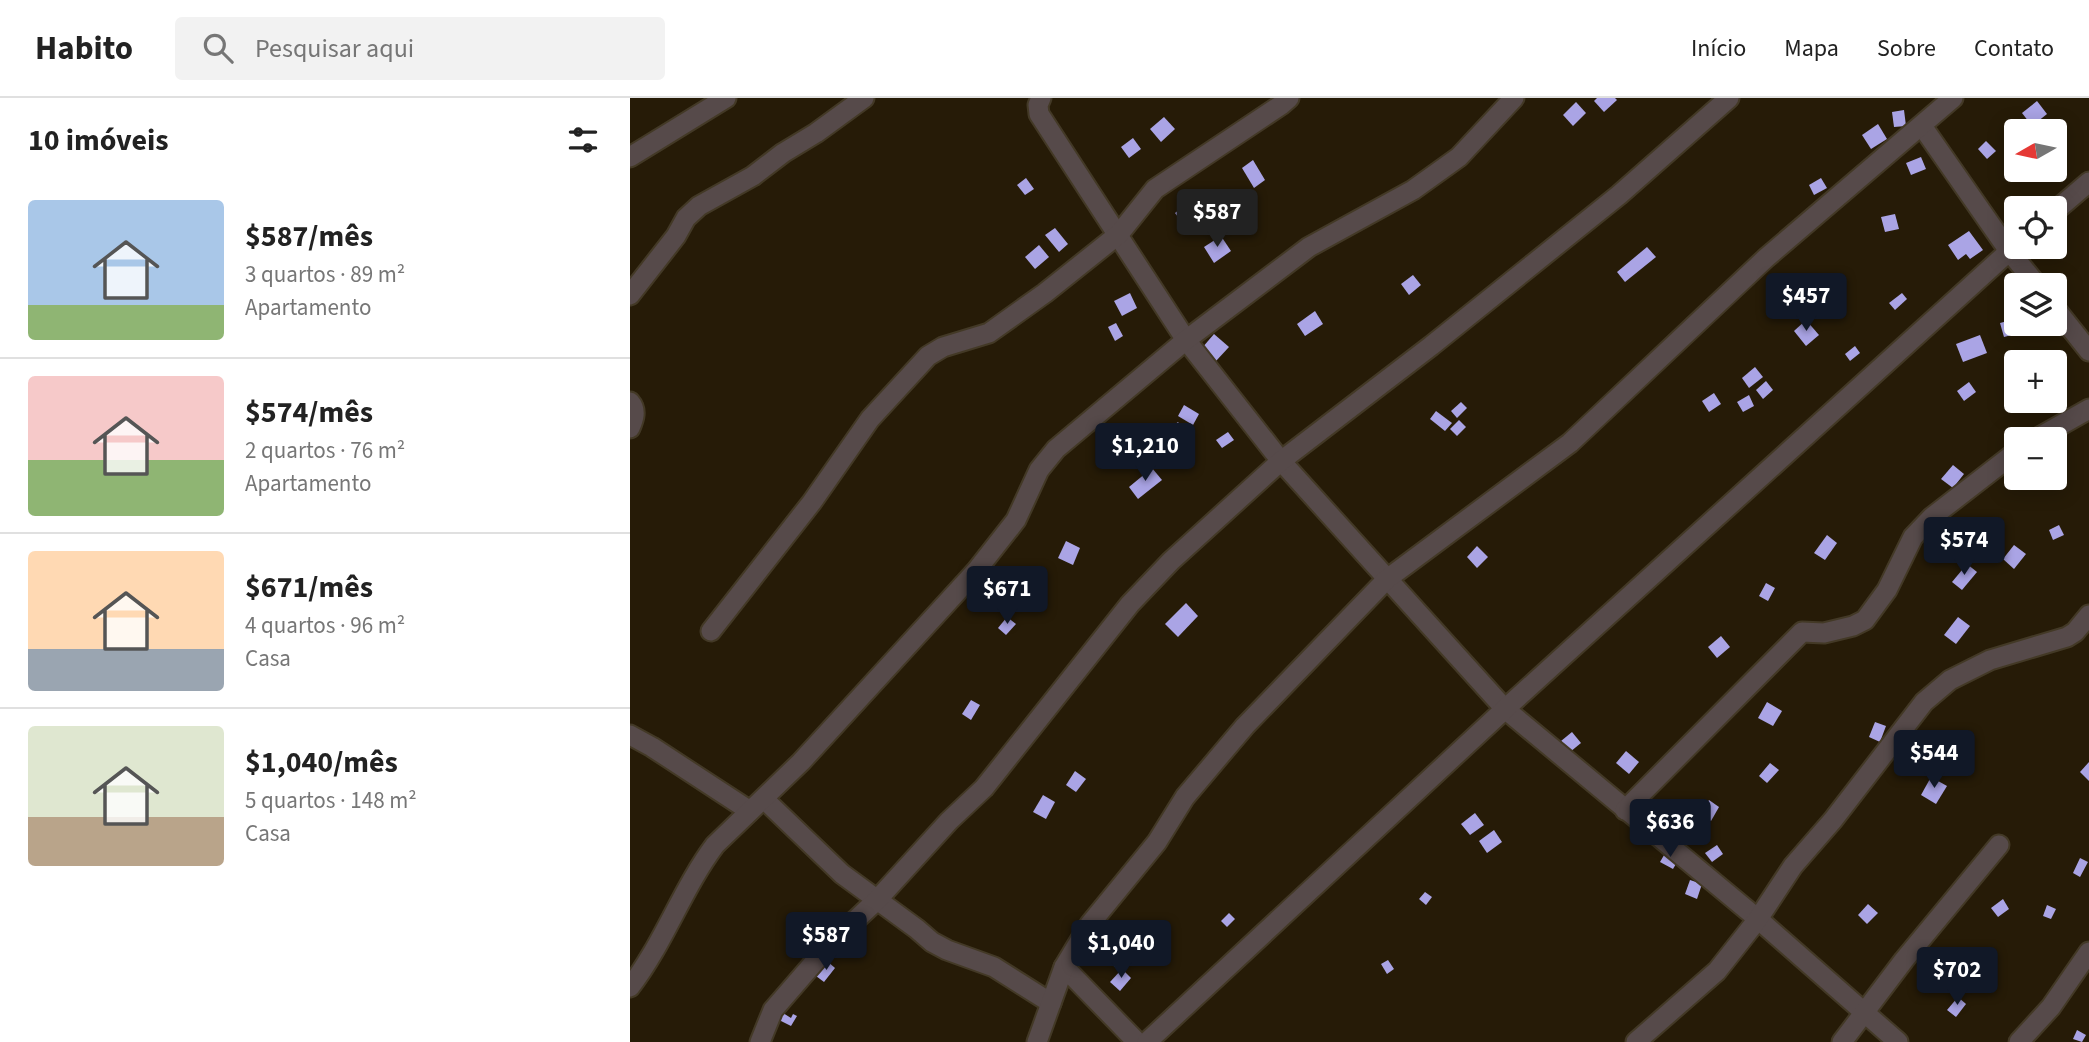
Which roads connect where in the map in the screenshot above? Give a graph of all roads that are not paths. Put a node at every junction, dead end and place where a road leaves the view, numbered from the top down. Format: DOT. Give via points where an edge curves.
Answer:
graph roads {
  1 [pos="726,98"];
  2 [pos="864,98"];
  3 [pos="1041,98"];
  4 [pos="1289,98"];
  5 [pos="1514,98"];
  6 [pos="1729,98"];
  7 [pos="1953,98"];
  8 [pos="1922,126"];
  9 [pos="630,158"];
  10 [pos="2089,182"];
  11 [pos="2067,201"];
  12 [pos="1119,234"];
  13 [pos="2004,236"];
  14 [pos="2004,256"];
  15 [pos="630,296"];
  16 [pos="2067,323"];
  17 [pos="1186,340"];
  18 [pos="2089,351"];
  19 [pos="630,402"];
  20 [pos="2089,409"];
  21 [pos="2057,427"];
  22 [pos="630,428"];
  23 [pos="1282,461"];
  24 [pos="2004,461"];
  25 [pos="1387,579"];
  26 [pos="2089,615"];
  27 [pos="711,631"];
  28 [pos="1506,709"];
  29 [pos="630,735"];
  30 [pos="757,805"];
  31 [pos="1625,810"];
  32 [pos="1999,845"];
  33 [pos="877,901"];
  34 [pos="1758,919"];
  35 [pos="2089,952"];
  36 [pos="1064,967"];
  37 [pos="630,987"];
  38 [pos="1051,1003"];
  39 [pos="1864,1012"];
  40 [pos="760,1042"];
  41 [pos="1037,1042"];
  42 [pos="1137,1042"];
  43 [pos="1147,1042"];
  44 [pos="1636,1042"];
  45 [pos="1842,1042"];
  46 [pos="1898,1042"];
  47 [pos="2019,1042"];
  1 -- 9 [label="street"];
  2 -- 15 [label="street" via="753,176 699,206"];
  3 -- 12 [label="street" via="1039,114"];
  4 -- 12 [label="street" via="1154,189"];
  5 -- 17 [label="street" via="1459,157 1413,190 1309,247"];
  6 -- 23 [label="street" via="1608,204"];
  7 -- 8 [label="street"];
  8 -- 13 [label="street"];
  8 -- 25 [label="street" via="1766,258 1570,443"];
  10 -- 11 [label="street"];
  12 -- 17 [label="street"];
  12 -- 27 [label="street" via="989,333 928,356 870,419"];
  14 -- 28 [label="street"];
  16 -- 18 [label="street"];
  17 -- 23 [label="street"];
  17 -- 30 [label="street" via="1056,449 1039,470 1016,520 976,571"];
  19 -- 22 [label="street" via="635,417"];
  20 -- 21 [label="street"];
  23 -- 25 [label="street"];
  23 -- 33 [label="street" via="1130,604 984,788"];
  24 -- 31 [label="street" via="1913,537 1887,590 1865,620 1824,633 1801,632"];
  25 -- 28 [label="street"];
  25 -- 36 [label="street" via="1245,726 1185,797 1157,842 1090,924"];
  26 -- 34 [label="street" via="2067,637 1990,660 1950,680 1924,702 1793,866"];
  28 -- 31 [label="street"];
  28 -- 43 [label="street"];
  29 -- 30 [label="street"];
  30 -- 33 [label="street"];
  30 -- 37 [label="street" via="704,860"];
  31 -- 34 [label="street"];
  32 -- 39 [label="street"];
  33 -- 38 [label="street" via="932,942 994,967"];
  33 -- 40 [label="street" via="831,943 773,1010"];
  34 -- 39 [label="street"];
  34 -- 44 [label="street" via="1717,971"];
  35 -- 47 [label="street" via="2051,1007"];
  36 -- 38 [label="street"];
  36 -- 42 [label="street"];
  38 -- 41 [label="street"];
  39 -- 45 [label="street"];
  39 -- 46 [label="street"];
}
